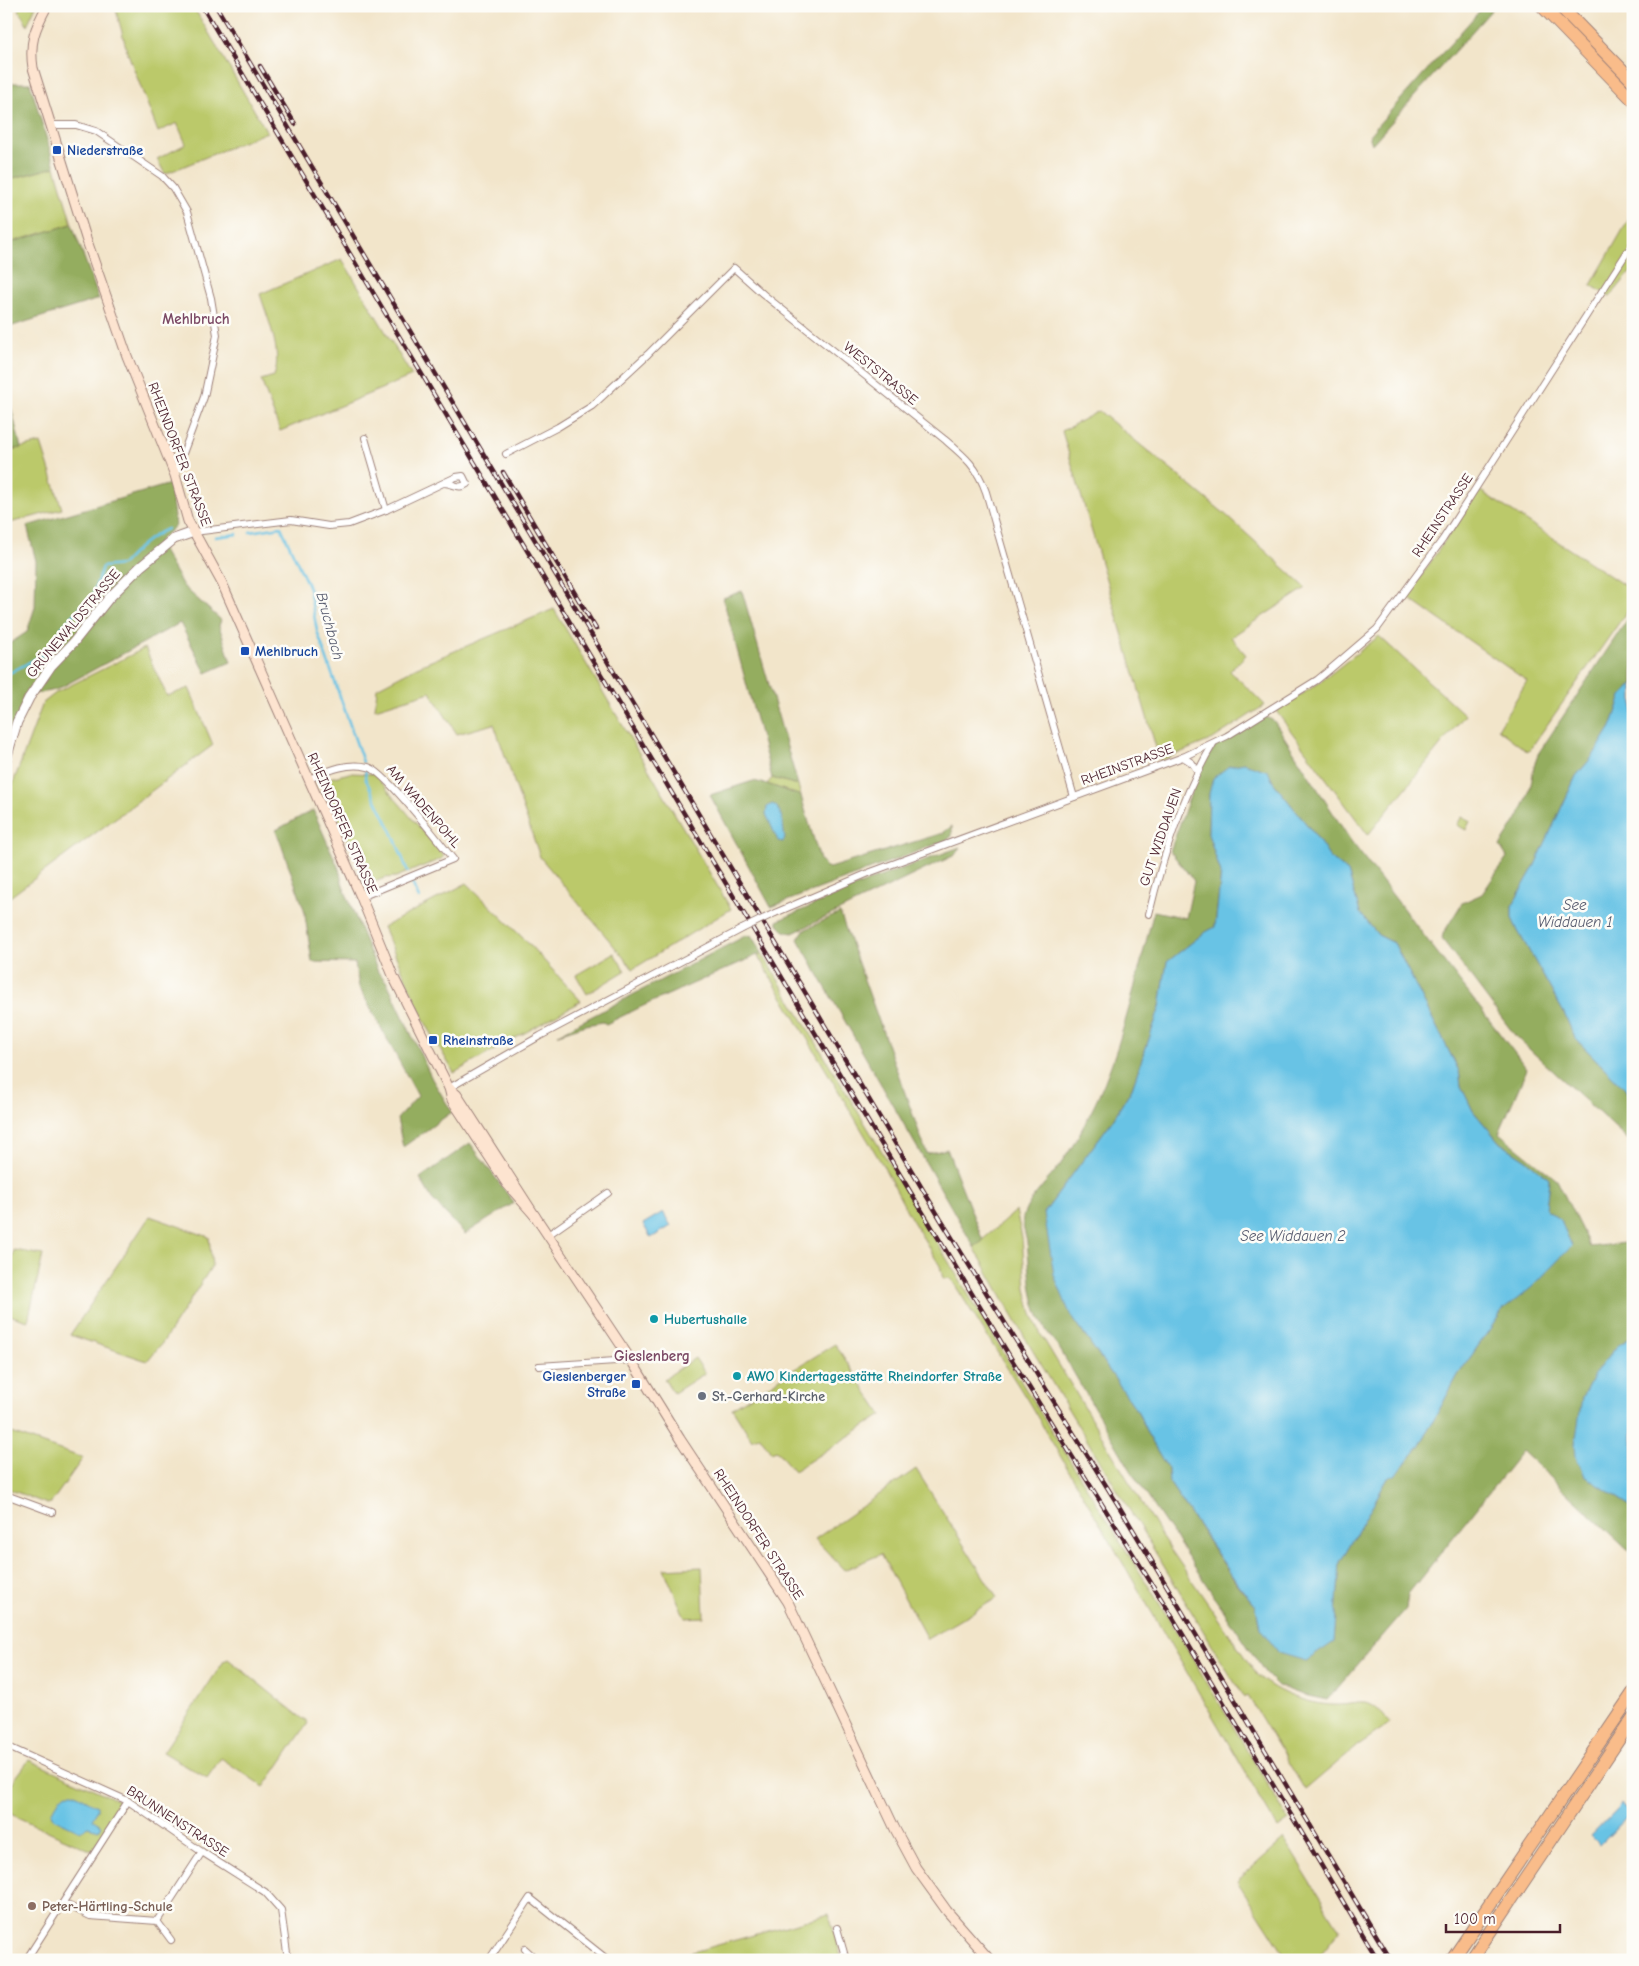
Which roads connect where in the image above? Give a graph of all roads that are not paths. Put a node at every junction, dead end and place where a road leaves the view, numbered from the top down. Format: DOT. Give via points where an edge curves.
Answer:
graph roads {
  1 [pos="47,6"];
  2 [pos="1542,6"];
  3 [pos="1560,6"];
  4 [pos="1633,81"];
  5 [pos="1633,100"];
  6 [pos="50,125"];
  7 [pos="1633,243"];
  8 [pos="365,438"];
  9 [pos="506,454"];
  10 [pos="175,475"];
  11 [pos="444,483"];
  12 [pos="386,510"];
  13 [pos="194,532"];
  14 [pos="1213,744"];
  15 [pos="1183,757"];
  16 [pos="6,760"];
  17 [pos="1197,770"];
  18 [pos="309,779"];
  19 [pos="1074,797"];
  20 [pos="361,898"];
  21 [pos="1149,914"];
  22 [pos="449,1088"];
  23 [pos="608,1193"];
  24 [pos="548,1235"];
  25 [pos="631,1360"];
  26 [pos="539,1366"];
  27 [pos="6,1495"];
  28 [pos="52,1512"];
  29 [pos="1633,1693"];
  30 [pos="1633,1718"];
  31 [pos="6,1746"];
  32 [pos="128,1800"];
  33 [pos="202,1852"];
  34 [pos="63,1903"];
  35 [pos="157,1921"];
  36 [pos="837,1928"];
  37 [pos="171,1940"];
  38 [pos="526,1949"];
  39 [pos="26,1960"];
  40 [pos="288,1960"];
  41 [pos="489,1960"];
  42 [pos="536,1960"];
  43 [pos="608,1960"];
  44 [pos="846,1960"];
  45 [pos="990,1960"];
  46 [pos="1452,1960"];
  47 [pos="1471,1960"];
  1 -- 6 [label="main road, RHEINDORFER STRASSE" via="32,37 31,55"];
  2 -- 5 [label="highway"];
  3 -- 4 [label="highway"];
  6 -- 10 [label="main road, RHEINDORFER STRASSE" via="127,356"];
  6 -- 10 [label="street" via="76,125 96,131 162,176 187,212 206,279 217,335 204,397"];
  7 -- 14 [label="street, RHEINSTRASSE" via="1442,539 1377,629 1317,680"];
  8 -- 12 [label="street"];
  9 -- 19 [label="street, WESTSTRASSE" via="592,406 734,268 944,439 976,470 986,492"];
  10 -- 13 [label="main road, RHEINDORFER STRASSE"];
  11 -- 12 [label="street"];
  12 -- 13 [label="street" via="349,524 329,526 291,520"];
  13 -- 16 [label="street, GRÜNEWALDSTRASSE" via="174,539 140,566 50,666 29,698"];
  13 -- 18 [label="main road, RHEINDORFER STRASSE" via="222,583"];
  14 -- 15 [label="street, RHEINSTRASSE"];
  14 -- 17 [label="street, GUT WIDDAUEN"];
  15 -- 17 [label="street"];
  15 -- 19 [label="street, RHEINSTRASSE"];
  17 -- 21 [label="street, GUT WIDDAUEN" via="1166,852"];
  18 -- 20 [label="main road, RHEINDORFER STRASSE"];
  18 -- 20 [label="street, AM WADENPOHL" via="335,768 369,767 390,784 453,859"];
  19 -- 22 [label="street, RHEINSTRASSE, bridge" via="872,872 775,913 540,1036"];
  20 -- 22 [label="main road, RHEINDORFER STRASSE" via="394,978"];
  22 -- 24 [label="main road, RHEINDORFER STRASSE" via="452,1100 479,1143"];
  23 -- 24 [label="street"];
  24 -- 25 [label="main road, RHEINDORFER STRASSE"];
  25 -- 26 [label="street"];
  25 -- 45 [label="main road, RHEINDORFER STRASSE" via="788,1602 916,1868 947,1911"];
  27 -- 28 [label="street"];
  29 -- 46 [label="highway"];
  30 -- 47 [label="highway"];
  31 -- 32 [label="street, BRUNNENSTRASSE"];
  32 -- 33 [label="street, BRUNNENSTRASSE"];
  32 -- 34 [label="street"];
  33 -- 35 [label="street"];
  33 -- 40 [label="street, BRUNNENSTRASSE" via="265,1892 281,1910"];
  34 -- 35 [label="street" via="90,1916"];
  34 -- 39 [label="street"];
  35 -- 37 [label="street"];
  36 -- 44 [label="street"];
  38 -- 42 [label="street"];
  41 -- 43 [label="street" via="530,1898"];
}
